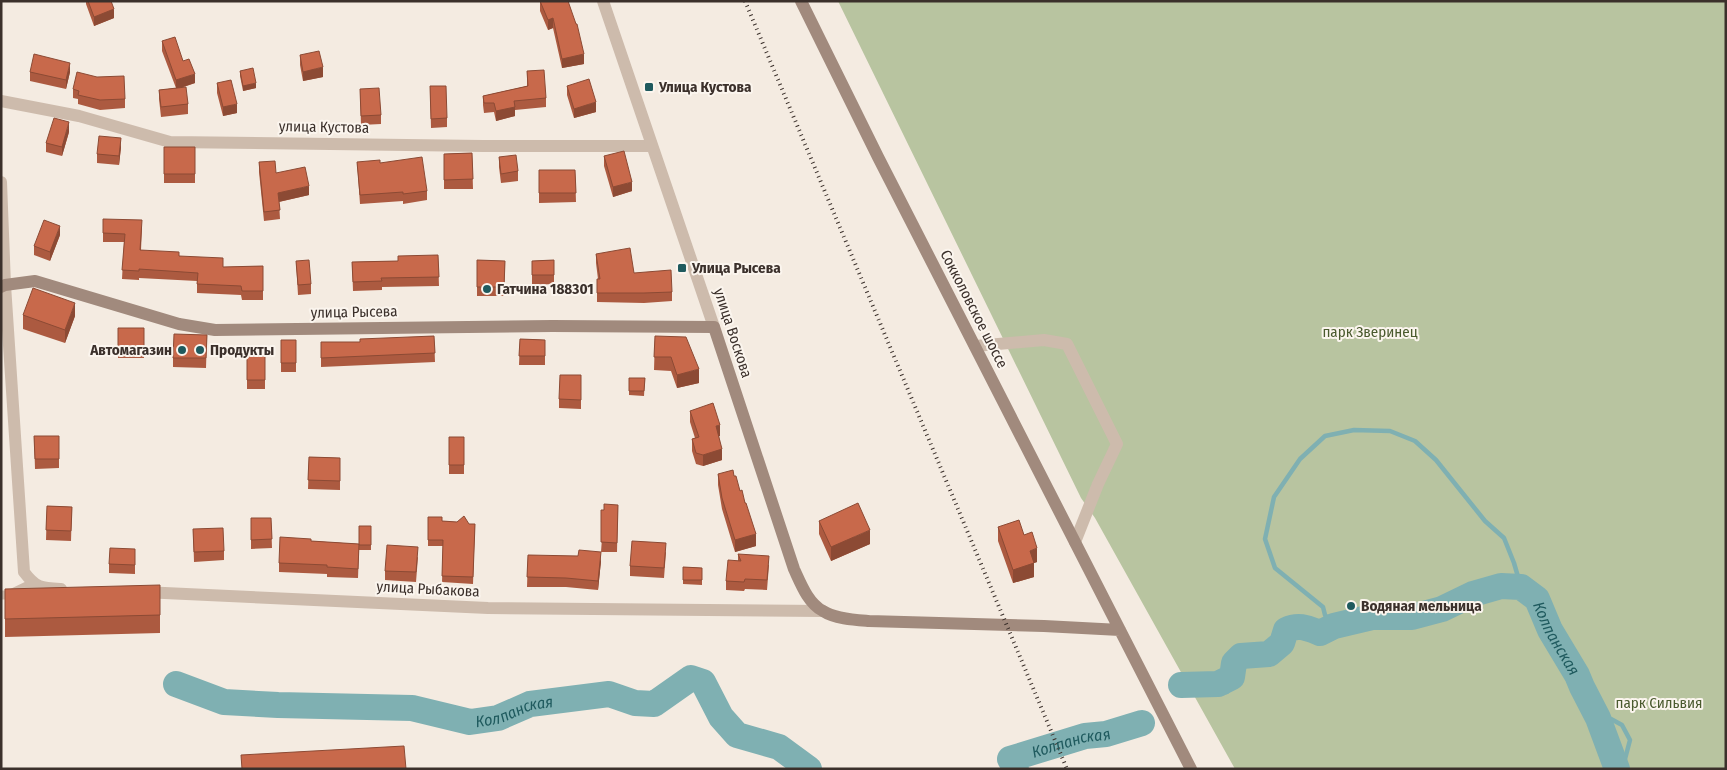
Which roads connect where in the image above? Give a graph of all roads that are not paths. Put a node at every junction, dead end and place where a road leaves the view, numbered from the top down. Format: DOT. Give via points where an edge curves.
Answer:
graph roads {
  1 [pos="603,1"];
  2 [pos="801,1"];
  3 [pos="1,101"];
  4 [pos="651,146"];
  5 [pos="1,182"];
  6 [pos="3,286"];
  7 [pos="714,327"];
  8 [pos="976,346"];
  9 [pos="1075,542"];
  10 [pos="33,583"];
  11 [pos="72,589"];
  12 [pos="131,592"];
  13 [pos="1,595"];
  14 [pos="807,595"];
  15 [pos="794,611"];
  16 [pos="823,612"];
  17 [pos="1120,630"];
  18 [pos="1191,769"];
  1 -- 4 [label="street, улица Воскова"];
  2 -- 8 [label="main road, Сокколовское шоссе"];
  3 -- 4 [label="street, улица Кустова" via="79,116 170,142"];
  4 -- 7 [label="street, улица Воскова"];
  5 -- 6 [label="street"];
  6 -- 7 [label="main road, улица Рысева" via="35,281 179,324 215,330"];
  6 -- 10 [label="street" via="24,572"];
  7 -- 14 [label="main road, улица Воскова" via="794,569"];
  8 -- 9 [label="main road, Сокколовское шоссе"];
  8 -- 9 [label="street" via="1044,340 1067,344 1089,386 1118,444"];
  9 -- 17 [label="main road, Сокколовское шоссе"];
  10 -- 11 [label="street" via="42,588"];
  10 -- 13 [label="lane"];
  12 -- 15 [label="street, улица Рыбакова" via="488,608"];
  14 -- 15 [label="street"];
  14 -- 16 [label="main road, улица Воскова"];
  15 -- 16 [label="street, улица Рыбакова"];
  16 -- 17 [label="main road" via="847,619 879,622"];
  17 -- 18 [label="main road, Сокколовское шоссе"];
}
